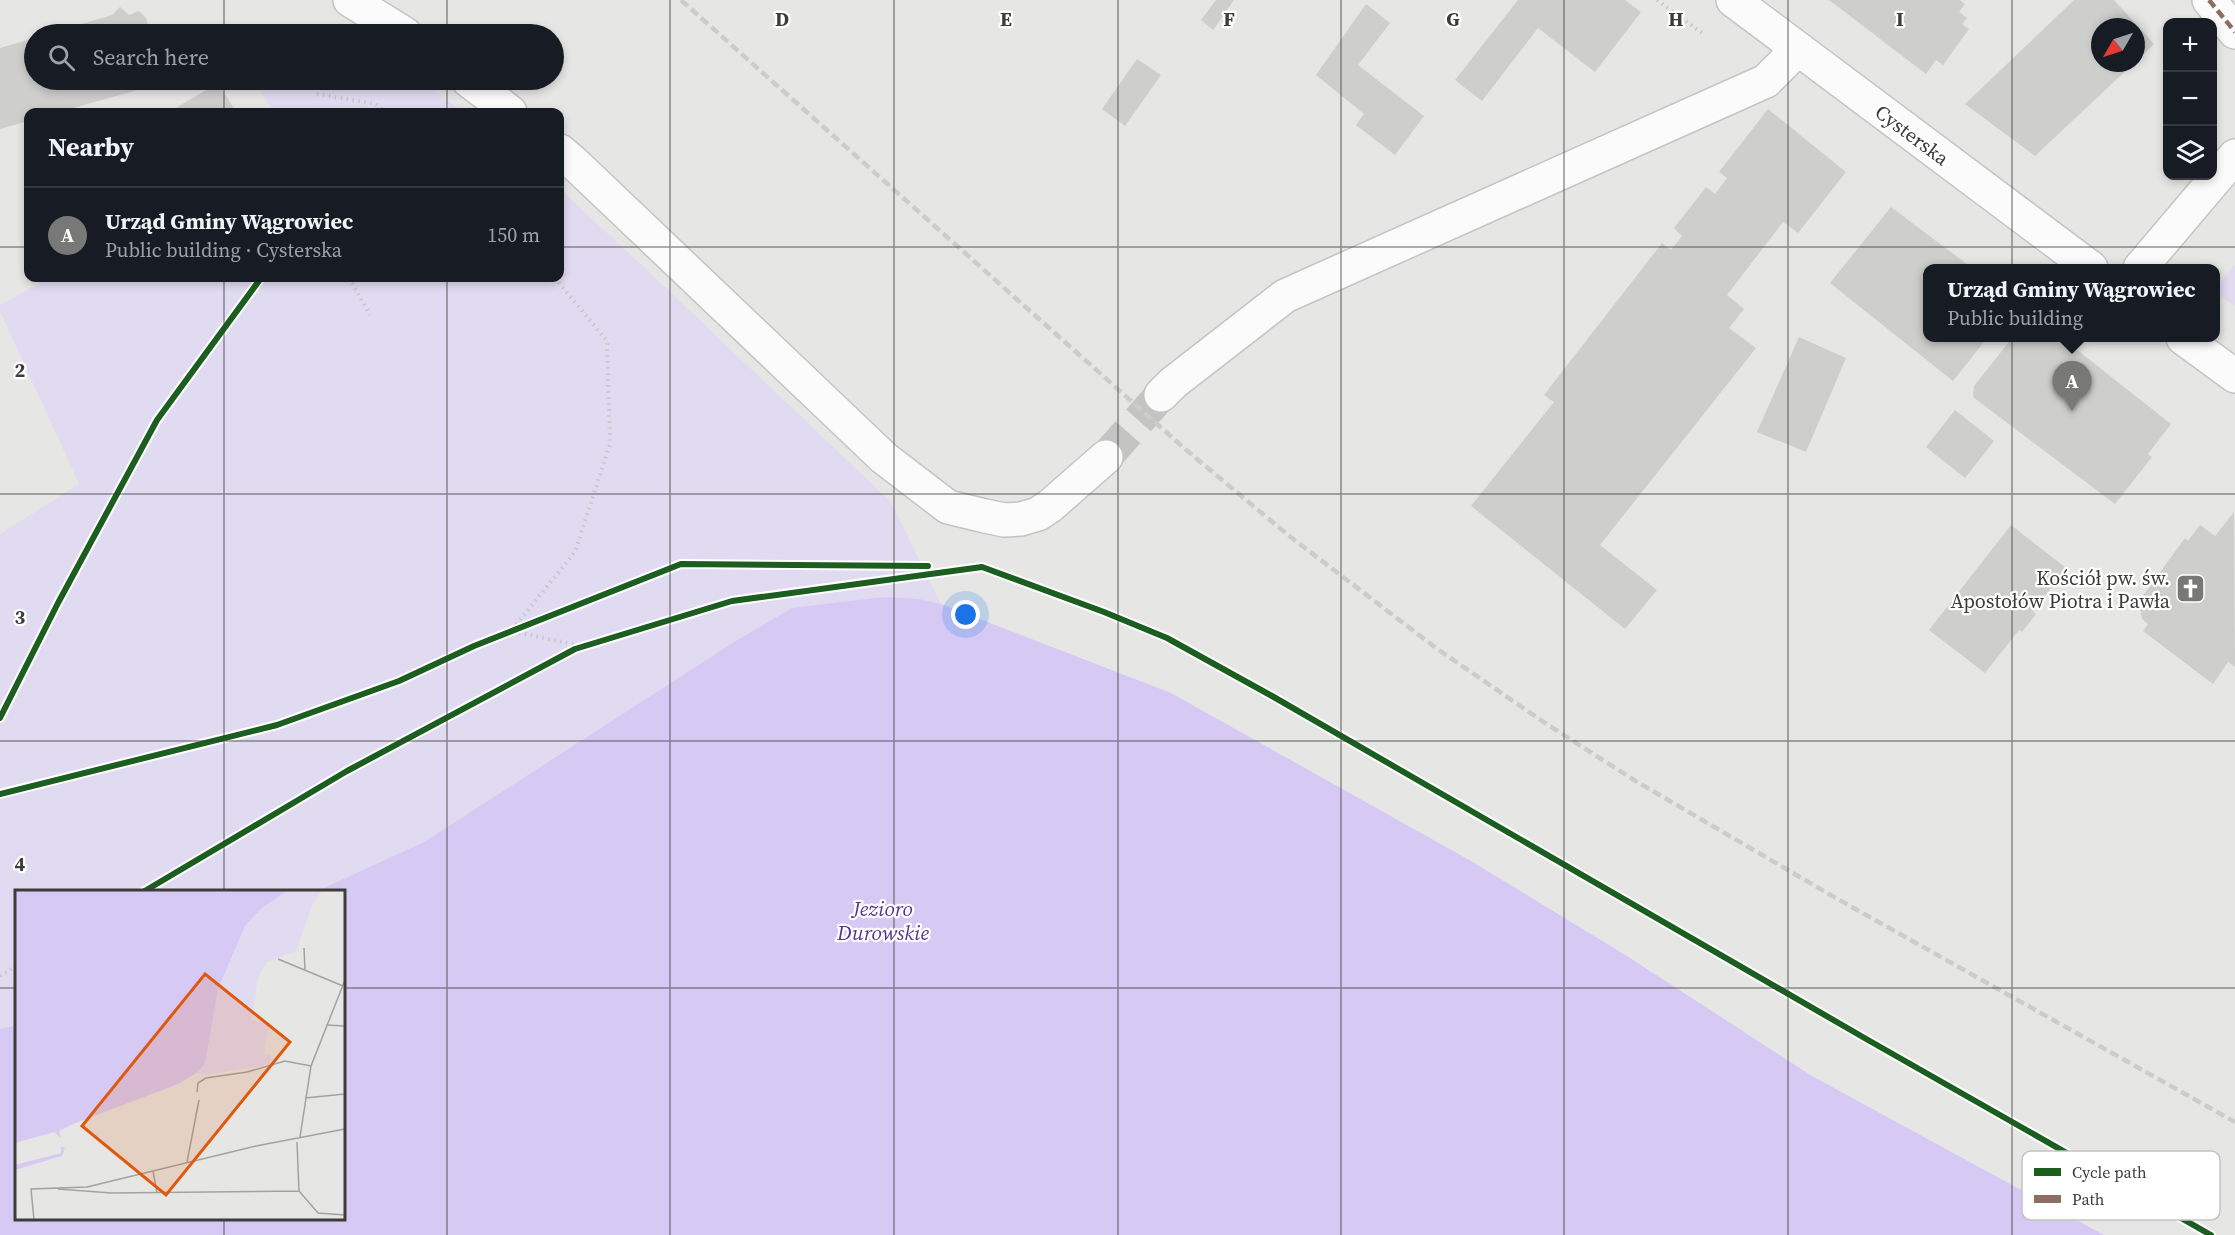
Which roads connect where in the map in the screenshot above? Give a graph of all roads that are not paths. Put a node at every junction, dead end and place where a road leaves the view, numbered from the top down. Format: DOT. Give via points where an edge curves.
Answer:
graph roads {
  1 [pos="350,0"];
  2 [pos="1734,0"];
  3 [pos="2209,0"];
  4 [pos="389,24"];
  5 [pos="2235,32"];
  6 [pos="1798,49"];
  7 [pos="481,90"];
  8 [pos="505,108"];
  9 [pos="564,154"];
  10 [pos="2235,156"];
  11 [pos="2086,264"];
  12 [pos="2143,264"];
  13 [pos="2188,342"];
  14 [pos="2235,376"];
  15 [pos="1161,395"];
  16 [pos="1106,457"];
  1 -- 4 [label="street"];
  2 -- 6 [label="street, Cysterska"];
  3 -- 5 [label="street"];
  6 -- 11 [label="street, Cysterska"];
  6 -- 15 [label="street" via="1766,81 1285,296"];
  7 -- 8 [label="street"];
  9 -- 16 [label="street" via="884,458 948,507 994,518 1021,519 1038,514"];
  10 -- 12 [label="street"];
  13 -- 14 [label="street"];
}
